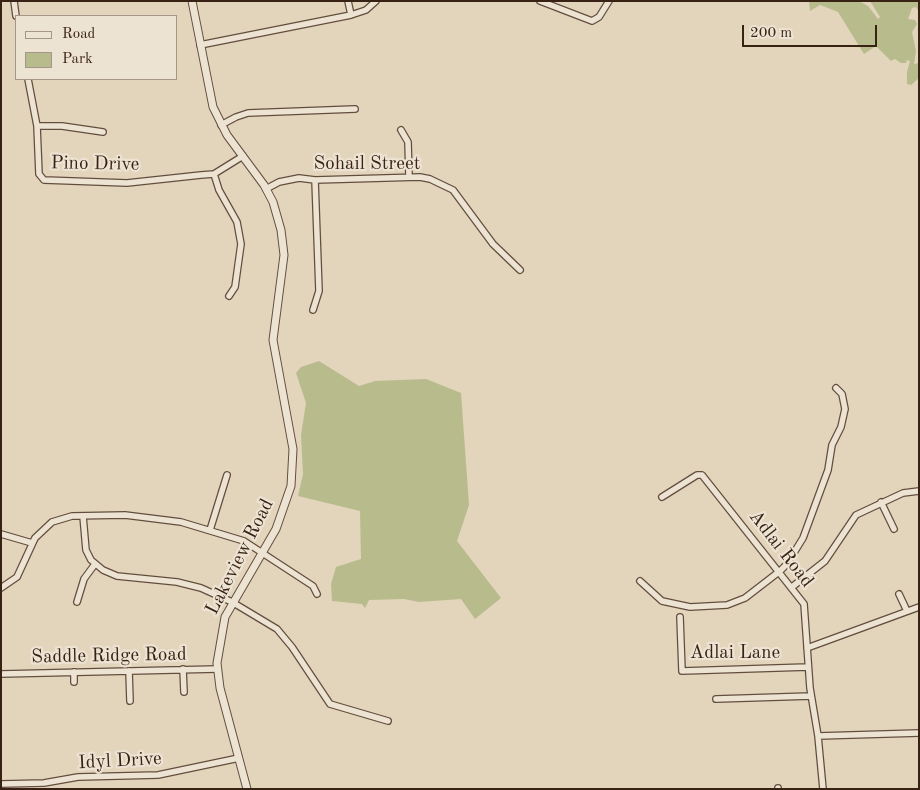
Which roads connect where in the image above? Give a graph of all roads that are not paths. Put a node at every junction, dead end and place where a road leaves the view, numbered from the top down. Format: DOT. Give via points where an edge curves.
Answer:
graph roads {
  1 [pos="14,1"];
  2 [pos="192,1"];
  3 [pos="348,1"];
  4 [pos="376,1"];
  5 [pos="540,1"];
  6 [pos="609,1"];
  7 [pos="16,15"];
  8 [pos="351,15"];
  9 [pos="200,45"];
  10 [pos="28,80"];
  11 [pos="355,109"];
  12 [pos="221,125"];
  13 [pos="37,126"];
  14 [pos="401,130"];
  15 [pos="103,132"];
  16 [pos="243,156"];
  17 [pos="214,174"];
  18 [pos="409,177"];
  19 [pos="314,180"];
  20 [pos="266,189"];
  21 [pos="520,270"];
  22 [pos="229,296"];
  23 [pos="313,310"];
  24 [pos="836,388"];
  25 [pos="227,475"];
  26 [pos="919,491"];
  27 [pos="662,497"];
  28 [pos="882,502"];
  29 [pos="82,516"];
  30 [pos="894,529"];
  31 [pos="210,530"];
  32 [pos="1,534"];
  33 [pos="32,543"];
  34 [pos="262,552"];
  35 [pos="95,564"];
  36 [pos="780,571"];
  37 [pos="640,581"];
  38 [pos="792,587"];
  39 [pos="1,588"];
  40 [pos="317,594"];
  41 [pos="899,594"];
  42 [pos="77,602"];
  43 [pos="232,602"];
  44 [pos="919,607"];
  45 [pos="907,612"];
  46 [pos="680,617"];
  47 [pos="806,648"];
  48 [pos="808,667"];
  49 [pos="218,668"];
  50 [pos="183,670"];
  51 [pos="129,671"];
  52 [pos="74,672"];
  53 [pos="1,674"];
  54 [pos="74,682"];
  55 [pos="184,692"];
  56 [pos="811,696"];
  57 [pos="716,699"];
  58 [pos="130,701"];
  59 [pos="388,721"];
  60 [pos="919,733"];
  61 [pos="818,736"];
  62 [pos="239,758"];
  63 [pos="1,784"];
  64 [pos="247,789"];
  65 [pos="823,789"];
  1 -- 7 [label="street"];
  2 -- 9 [label="street, Lakeview Road"];
  3 -- 8 [label="street"];
  4 -- 8 [label="street" via="366,10"];
  5 -- 6 [label="street" via="589,21 595,20"];
  8 -- 9 [label="street"];
  9 -- 12 [label="street, Lakeview Road" via="210,97"];
  10 -- 13 [label="street, Pino Drive"];
  11 -- 12 [label="street" via="248,113"];
  12 -- 16 [label="street, Lakeview Road"];
  13 -- 15 [label="street"];
  13 -- 17 [label="street, Pino Drive" via="39,174 46,181 127,182"];
  14 -- 18 [label="street" via="408,142"];
  16 -- 17 [label="street, Pino Drive"];
  16 -- 20 [label="street, Lakeview Road"];
  17 -- 22 [label="street" via="237,222 241,244 235,287"];
  18 -- 19 [label="street, Sohail Street"];
  18 -- 21 [label="street, Sohail Street" via="430,179 453,190 493,244"];
  19 -- 20 [label="street, Sohail Street" via="289,179"];
  19 -- 23 [label="street" via="319,291"];
  20 -- 34 [label="street, Lakeview Road" via="281,230 284,255 274,350 293,448 291,486 285,508"];
  24 -- 36 [label="street" via="842,394 844,408 828,470 802,538"];
  25 -- 31 [label="street"];
  26 -- 28 [label="street" via="902,493"];
  27 -- 36 [label="street, Adlai Road" via="702,475"];
  28 -- 30 [label="street"];
  28 -- 38 [label="street" via="856,515 825,561"];
  29 -- 31 [label="street" via="152,517"];
  29 -- 33 [label="street" via="66,516 52,522"];
  29 -- 35 [label="street" via="84,545"];
  31 -- 34 [label="street"];
  32 -- 33 [label="street"];
  33 -- 39 [label="street" via="20,574"];
  34 -- 40 [label="street" via="313,586"];
  34 -- 43 [label="street, Lakeview Road"];
  35 -- 42 [label="street" via="84,579"];
  35 -- 43 [label="street" via="112,575 177,582 201,588"];
  36 -- 37 [label="street" via="745,598 727,605 690,607 662,602"];
  36 -- 38 [label="street, Adlai Road"];
  38 -- 47 [label="street, Adlai Road" via="804,604"];
  41 -- 45 [label="street"];
  43 -- 49 [label="street, Lakeview Road" via="220,638"];
  43 -- 59 [label="street" via="277,629 330,704"];
  44 -- 45 [label="street"];
  45 -- 47 [label="street"];
  46 -- 48 [label="street, Adlai Lane" via="682,671"];
  47 -- 48 [label="street, Adlai Road"];
  48 -- 56 [label="street, Adlai Road"];
  49 -- 50 [label="street, Saddle Ridge Road"];
  49 -- 62 [label="street, Lakeview Road" via="220,688"];
  50 -- 51 [label="street, Saddle Ridge Road"];
  50 -- 55 [label="street"];
  51 -- 52 [label="street, Saddle Ridge Road"];
  51 -- 58 [label="street"];
  52 -- 53 [label="street, Saddle Ridge Road"];
  52 -- 54 [label="street"];
  56 -- 57 [label="street"];
  56 -- 61 [label="street, Adlai Road"];
  60 -- 61 [label="street"];
  61 -- 65 [label="street, Adlai Road"];
  62 -- 63 [label="street, Idyl Drive" via="158,775 78,777 44,783"];
  62 -- 64 [label="street, Lakeview Road"];
}
